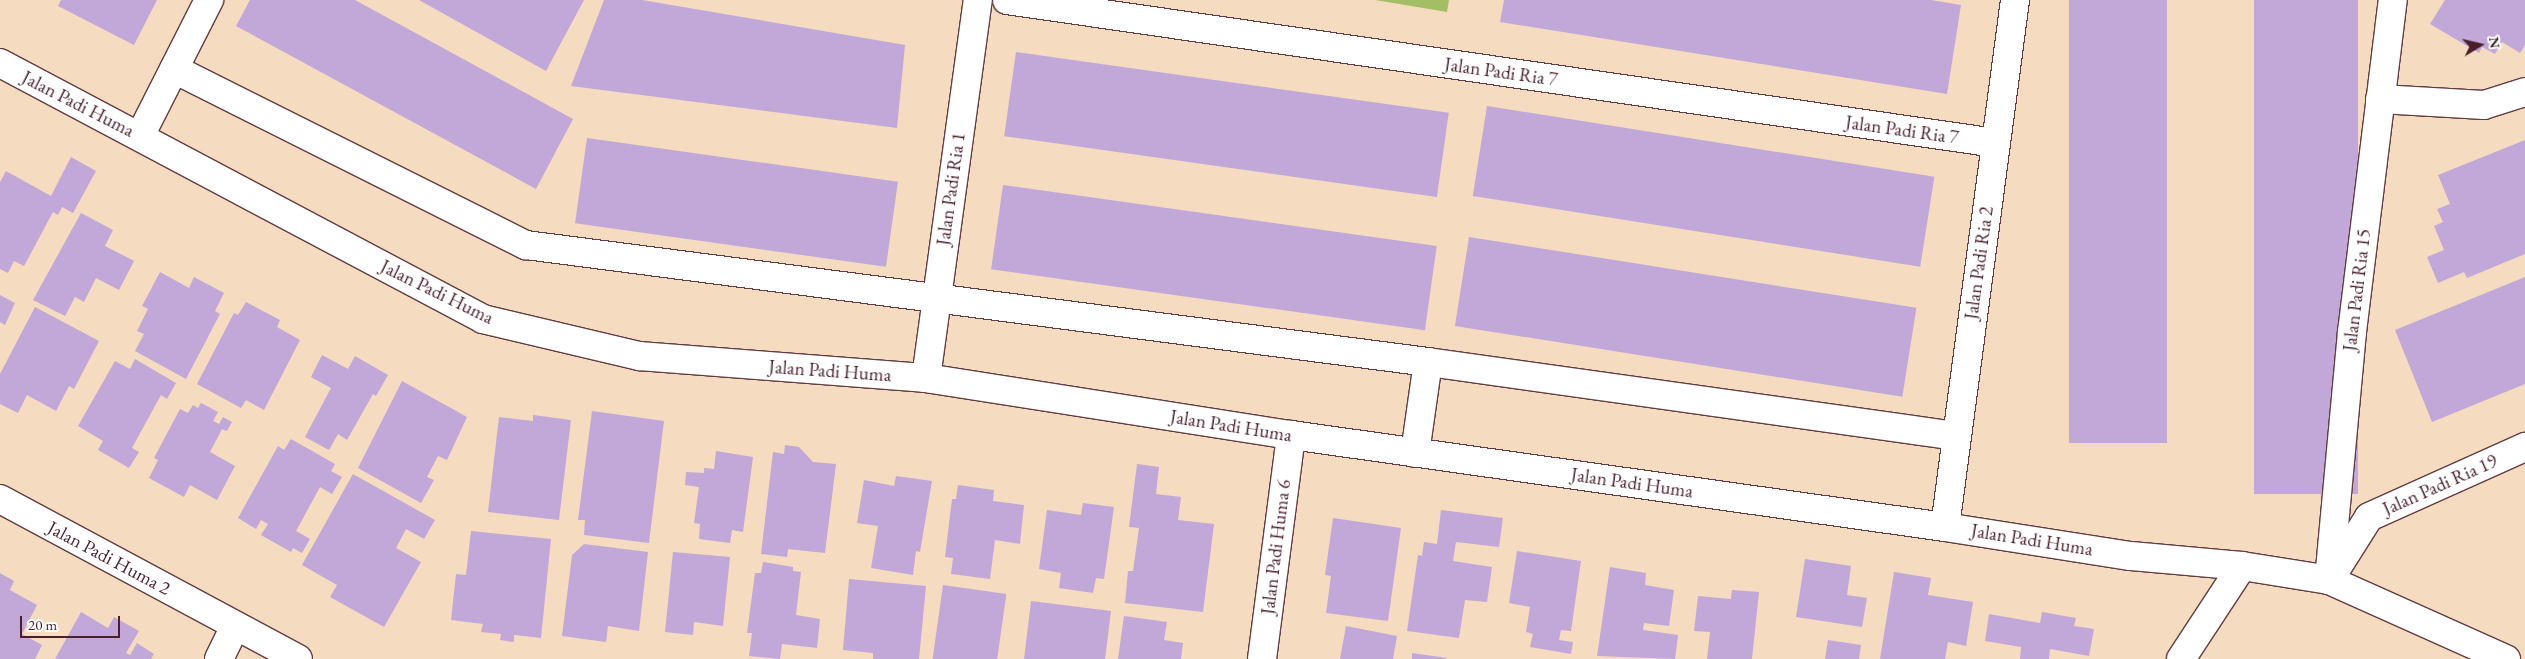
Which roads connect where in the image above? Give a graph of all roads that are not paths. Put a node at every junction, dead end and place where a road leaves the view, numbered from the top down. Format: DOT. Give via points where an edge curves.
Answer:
graph roads {
  1 [pos="209,0"];
  2 [pos="978,0"];
  3 [pos="1006,0"];
  4 [pos="2015,0"];
  5 [pos="2393,0"];
  6 [pos="0,63"];
  7 [pos="174,69"];
  8 [pos="2525,92"];
  9 [pos="2380,99"];
  10 [pos="140,136"];
  11 [pos="1996,143"];
  12 [pos="937,298"];
  13 [pos="1428,362"];
  14 [pos="926,378"];
  15 [pos="1291,435"];
  16 [pos="1956,436"];
  17 [pos="2525,447"];
  18 [pos="1415,453"];
  19 [pos="0,499"];
  20 [pos="1945,526"];
  21 [pos="2242,566"];
  22 [pos="2329,580"];
  23 [pos="235,626"];
  24 [pos="219,659"];
  25 [pos="298,659"];
  26 [pos="1262,659"];
  27 [pos="2181,659"];
  28 [pos="2506,659"];
  1 -- 7 [label="street"];
  2 -- 12 [label="street, Jalan Padi Ria 1"];
  3 -- 11 [label="street, Jalan Padi Ria 7"];
  4 -- 11 [label="street, Jalan Padi Ria 2"];
  5 -- 9 [label="street, Jalan Padi Ria 15"];
  6 -- 10 [label="street, Jalan Padi Huma"];
  7 -- 10 [label="street"];
  7 -- 12 [label="street" via="526,245"];
  8 -- 9 [label="street" via="2484,105"];
  9 -- 22 [label="street, Jalan Padi Ria 15" via="2352,332"];
  10 -- 14 [label="street, Jalan Padi Huma" via="483,319 640,356"];
  11 -- 16 [label="street, Jalan Padi Ria 2"];
  12 -- 13 [label="street"];
  12 -- 14 [label="street, Jalan Padi Ria 1"];
  13 -- 16 [label="street"];
  13 -- 18 [label="street"];
  14 -- 15 [label="street, Jalan Padi Huma"];
  15 -- 18 [label="street, Jalan Padi Huma"];
  15 -- 26 [label="street, Jalan Padi Huma 6"];
  16 -- 20 [label="street, Jalan Padi Ria 2"];
  17 -- 22 [label="street, Jalan Padi Ria 19" via="2369,517"];
  18 -- 20 [label="street, Jalan Padi Huma"];
  19 -- 23 [label="street, Jalan Padi Huma 2"];
  20 -- 21 [label="street, Jalan Padi Huma" via="2131,556"];
  21 -- 22 [label="street, Jalan Padi Huma"];
  21 -- 27 [label="street"];
  22 -- 28 [label="street, Jalan Padi Huma"];
  23 -- 24 [label="street"];
  23 -- 25 [label="street, Jalan Padi Huma 2"];
}
